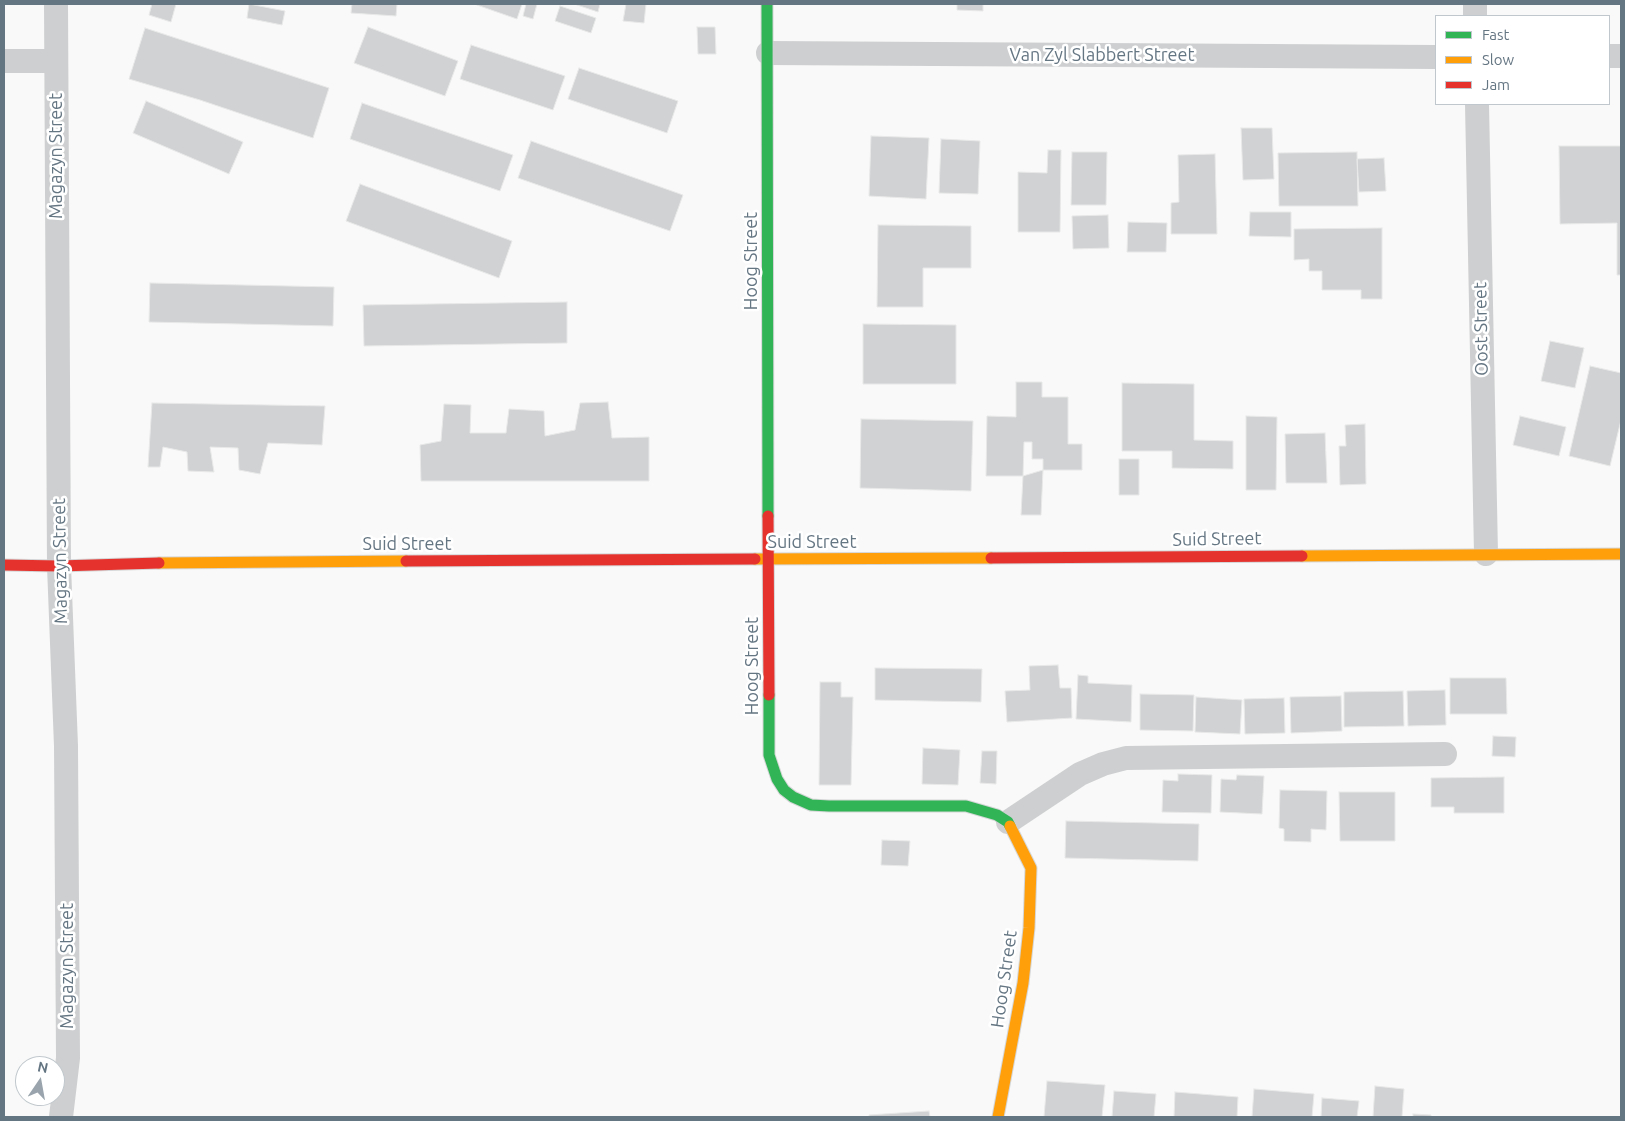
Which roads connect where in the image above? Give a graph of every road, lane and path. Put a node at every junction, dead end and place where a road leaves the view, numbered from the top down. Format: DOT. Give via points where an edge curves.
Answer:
graph roads {
  1 [pos="56,4"];
  2 [pos="767,4"];
  3 [pos="768,53"];
  4 [pos="1435,57"];
  5 [pos="4,61"];
  6 [pos="55,61"];
  7 [pos="1477,105"];
  8 [pos="1486,554"];
  9 [pos="1621,554"];
  10 [pos="769,560"];
  11 [pos="4,564"];
  12 [pos="59,566"];
  13 [pos="1445,754"];
  14 [pos="1008,822"];
  15 [pos="61,1117"];
  16 [pos="998,1117"];
  1 -- 6 [label="street, Magazyn Street"];
  2 -- 3 [label="street, Hoog Street"];
  3 -- 4 [label="street, Van Zyl Slabbert Street"];
  3 -- 10 [label="street, Hoog Street"];
  5 -- 6 [label="street"];
  6 -- 12 [label="street, Magazyn Street"];
  7 -- 8 [label="street, Oost Street"];
  8 -- 9 [label="street, Suid Street"];
  8 -- 10 [label="street, Suid Street"];
  10 -- 12 [label="street, Suid Street"];
  10 -- 14 [label="street, Hoog Street" via="769,755 784,790 793,798 811,805 966,806 997,815"];
  11 -- 12 [label="street, Suid Street"];
  12 -- 15 [label="street, Magazyn Street" via="66,746 68,1048"];
  13 -- 14 [label="street" via="1126,758 1080,774"];
  14 -- 16 [label="street, Hoog Street" via="1032,868 1023,983"];
}
